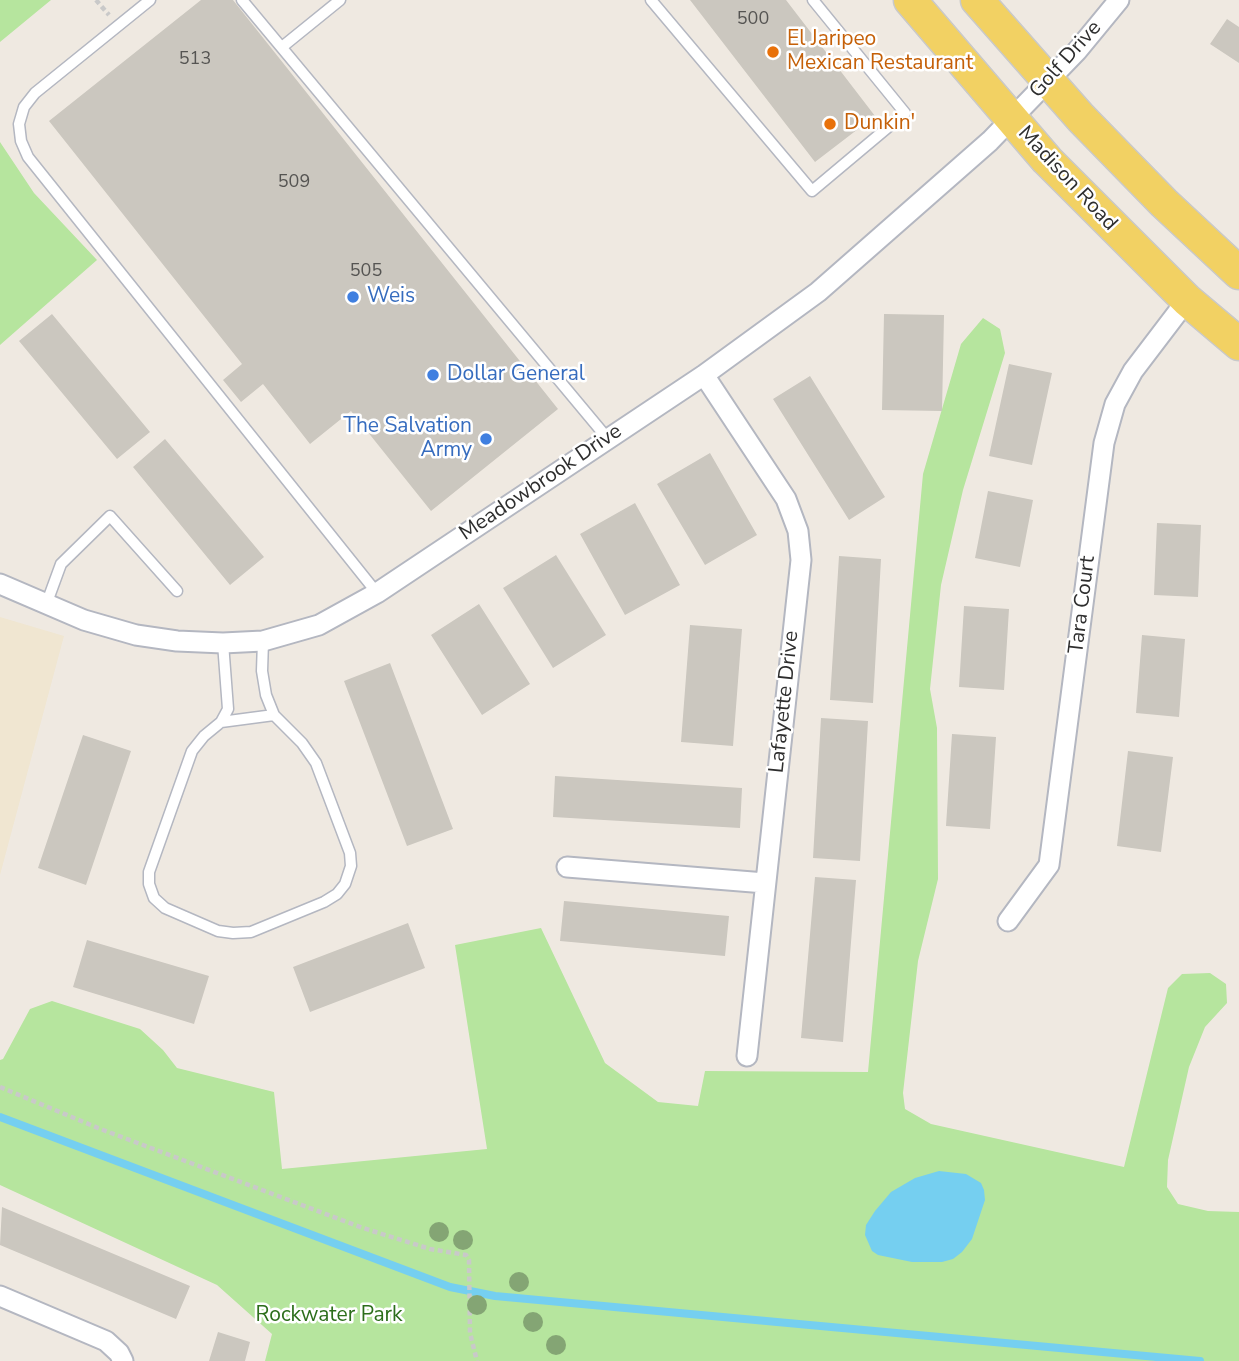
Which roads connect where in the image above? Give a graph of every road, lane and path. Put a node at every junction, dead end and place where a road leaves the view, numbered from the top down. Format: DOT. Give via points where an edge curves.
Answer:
graph roads {
  1 [pos="150,0"];
  2 [pos="242,0"];
  3 [pos="340,0"];
  4 [pos="651,0"];
  5 [pos="813,0"];
  6 [pos="910,0"];
  7 [pos="977,0"];
  8 [pos="1119,0"];
  9 [pos="282,47"];
  10 [pos="1048,82"];
  11 [pos="1012,120"];
  12 [pos="1239,273"];
  13 [pos="1188,300"];
  14 [pos="1239,344"];
  15 [pos="704,375"];
  16 [pos="608,439"];
  17 [pos="0,584"];
  18 [pos="177,591"];
  19 [pos="377,593"];
  20 [pos="46,605"];
  21 [pos="263,642"];
  22 [pos="223,643"];
  23 [pos="274,715"];
  24 [pos="221,722"];
  25 [pos="567,867"];
  26 [pos="765,883"];
  27 [pos="1008,921"];
  28 [pos="747,1056"];
  29 [pos="0,1087"];
  30 [pos="0,1296"];
  31 [pos="123,1361"];
  32 [pos="477,1361"];
  1 -- 19 [label="lane" via="34,93 19,124 27,157"];
  2 -- 9 [label="lane"];
  3 -- 9 [label="lane"];
  4 -- 5 [label="lane" via="812,191 905,113"];
  6 -- 11 [label="main road, Madison Road"];
  7 -- 10 [label="main road"];
  8 -- 10 [label="street, Golf Drive"];
  9 -- 16 [label="lane"];
  10 -- 11 [label="street, Golf Drive"];
  10 -- 12 [label="main road" via="1164,203"];
  11 -- 13 [label="main road, Madison Road"];
  11 -- 15 [label="street, Meadowbrook Drive" via="818,292"];
  13 -- 14 [label="main road, Madison Road"];
  13 -- 27 [label="street, Tara Court" via="1132,371 1115,404 1104,443 1049,865"];
  15 -- 16 [label="street, Meadowbrook Drive"];
  15 -- 26 [label="street, Lafayette Drive" via="786,499 798,531 801,560"];
  16 -- 19 [label="street, Meadowbrook Drive"];
  17 -- 20 [label="street, Meadowbrook Drive"];
  18 -- 20 [label="lane" via="110,516 61,564"];
  19 -- 21 [label="street, Meadowbrook Drive" via="319,625"];
  20 -- 22 [label="street, Meadowbrook Drive" via="136,635"];
  21 -- 22 [label="street, Meadowbrook Drive"];
  21 -- 23 [label="lane" via="262,671"];
  22 -- 24 [label="lane" via="229,697"];
  23 -- 24 [label="lane"];
  23 -- 24 [label="lane" via="316,763 351,866 337,894 251,932 218,931 165,908 154,898 149,884 149,872 192,751"];
  25 -- 26 [label="street"];
  26 -- 28 [label="street, Lafayette Drive"];
  29 -- 32 [label="path" via="363,1228 466,1255 471,1344"];
  30 -- 31 [label="street" via="106,1341"];
}
